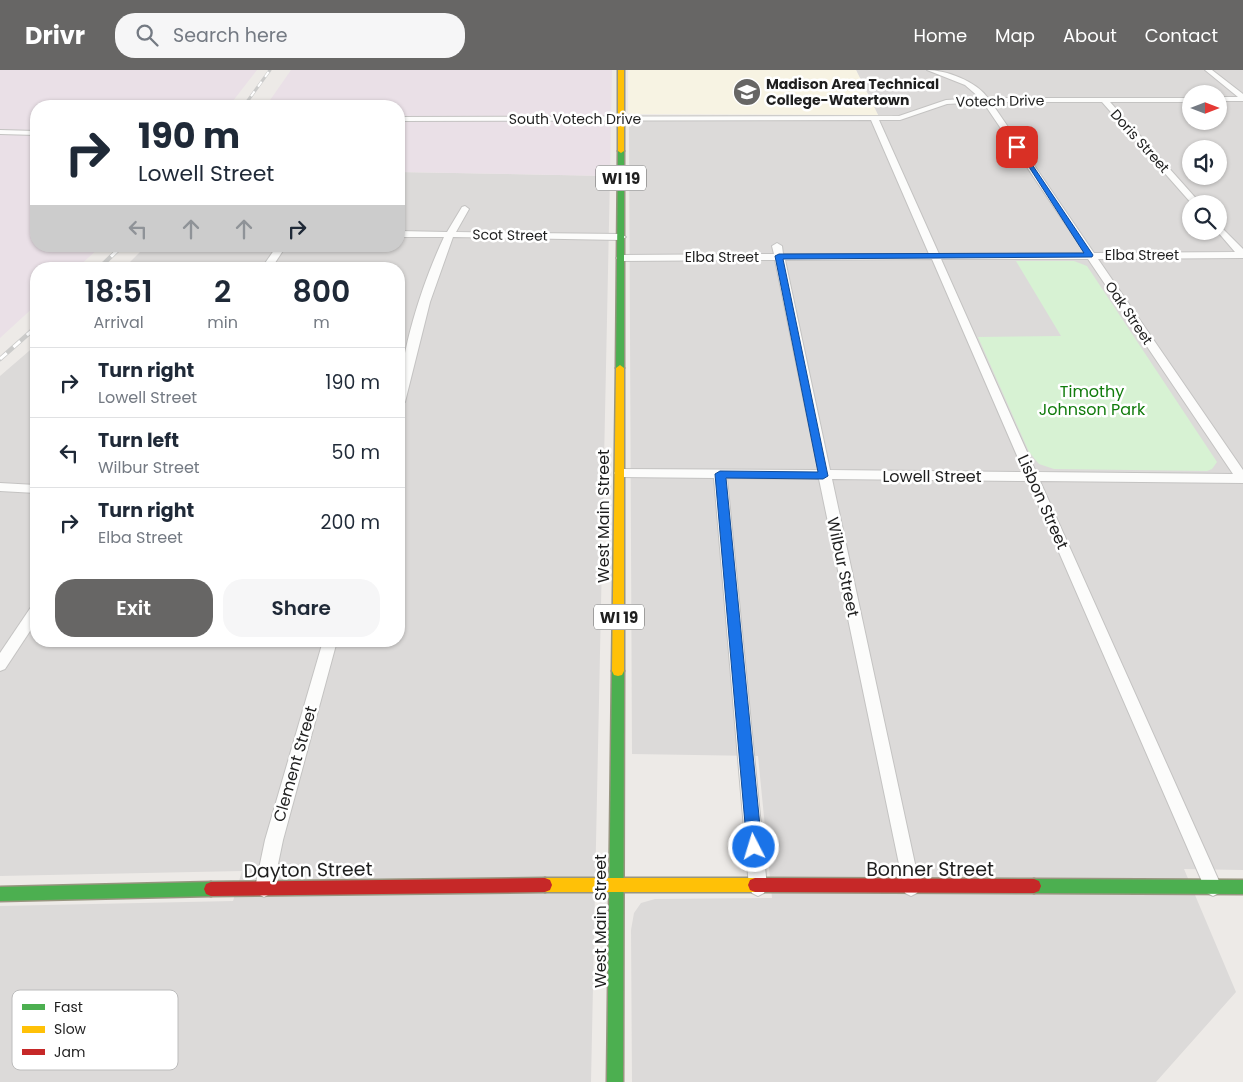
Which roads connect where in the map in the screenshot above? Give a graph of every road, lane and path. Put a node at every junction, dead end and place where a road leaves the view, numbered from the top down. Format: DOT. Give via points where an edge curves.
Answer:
graph roads {
  1 [pos="621,70"];
  2 [pos="930,70"];
  3 [pos="1208,70"];
  4 [pos="1243,98"];
  5 [pos="1228,99"];
  6 [pos="986,100"];
  7 [pos="1104,100"];
  8 [pos="1182,100"];
  9 [pos="874,118"];
  10 [pos="405,119"];
  11 [pos="752,119"];
  12 [pos="621,120"];
  13 [pos="0,132"];
  14 [pos="30,133"];
  15 [pos="1189,195"];
  16 [pos="465,209"];
  17 [pos="405,234"];
  18 [pos="448,235"];
  19 [pos="621,237"];
  20 [pos="1227,237"];
  21 [pos="778,251"];
  22 [pos="1089,255"];
  23 [pos="1243,255"];
  24 [pos="933,256"];
  25 [pos="621,258"];
  26 [pos="405,380"];
  27 [pos="620,473"];
  28 [pos="720,474"];
  29 [pos="823,476"];
  30 [pos="1032,476"];
  31 [pos="1243,479"];
  32 [pos="0,487"];
  33 [pos="30,489"];
  34 [pos="30,620"];
  35 [pos="328,647"];
  36 [pos="0,665"];
  37 [pos="616,884"];
  38 [pos="758,887"];
  39 [pos="911,887"];
  40 [pos="1212,887"];
  41 [pos="1243,887"];
  42 [pos="264,888"];
  43 [pos="0,894"];
  44 [pos="614,1082"];
  1 -- 12 [label="main road, West Main Street / WI 19"];
  2 -- 6 [label="street, Oak Street" via="975,88"];
  3 -- 4 [label="street"];
  4 -- 5 [label="street"];
  6 -- 7 [label="street, Votech Drive"];
  6 -- 9 [label="street, Votech Drive" via="946,102 900,118"];
  6 -- 22 [label="street, Oak Street"];
  7 -- 8 [label="street, Votech Drive"];
  7 -- 15 [label="street, Doris Street"];
  9 -- 11 [label="street, Votech Drive"];
  9 -- 24 [label="street, Lisbon Street"];
  10 -- 12 [label="street, South Votech Drive"];
  11 -- 12 [label="street, South Votech Drive"];
  12 -- 19 [label="main road, West Main Street / WI 19"];
  13 -- 14 [label="street"];
  16 -- 18 [label="street"];
  17 -- 18 [label="street, Scot Street"];
  18 -- 19 [label="street, Scot Street"];
  18 -- 26 [label="street"];
  19 -- 25 [label="main road, West Main Street / WI 19"];
  20 -- 23 [label="street"];
  21 -- 24 [label="street, Elba Street"];
  21 -- 25 [label="street, Elba Street"];
  21 -- 29 [label="street, Wilbur Street"];
  22 -- 23 [label="street, Elba Street"];
  22 -- 24 [label="street, Elba Street"];
  22 -- 31 [label="street, Oak Street"];
  24 -- 30 [label="street, Lisbon Street"];
  25 -- 27 [label="main road, West Main Street / WI 19"];
  27 -- 28 [label="street, Lowell Street"];
  27 -- 37 [label="main road, West Main Street / WI 19"];
  28 -- 29 [label="street, Lowell Street"];
  28 -- 38 [label="street"];
  29 -- 30 [label="street, Lowell Street"];
  29 -- 39 [label="street, Wilbur Street"];
  30 -- 31 [label="street, Lowell Street"];
  30 -- 40 [label="street, Lisbon Street"];
  32 -- 33 [label="street"];
  34 -- 36 [label="street"];
  35 -- 42 [label="street, Clement Street" via="274,840"];
  37 -- 38 [label="main road, Bonner Street"];
  37 -- 42 [label="main road, Dayton Street"];
  37 -- 44 [label="main road, West Main Street / WI 19"];
  38 -- 39 [label="main road, Bonner Street"];
  39 -- 40 [label="main road, Bonner Street"];
  40 -- 41 [label="main road, Bonner Street"];
  42 -- 43 [label="main road, Dayton Street"];
}
